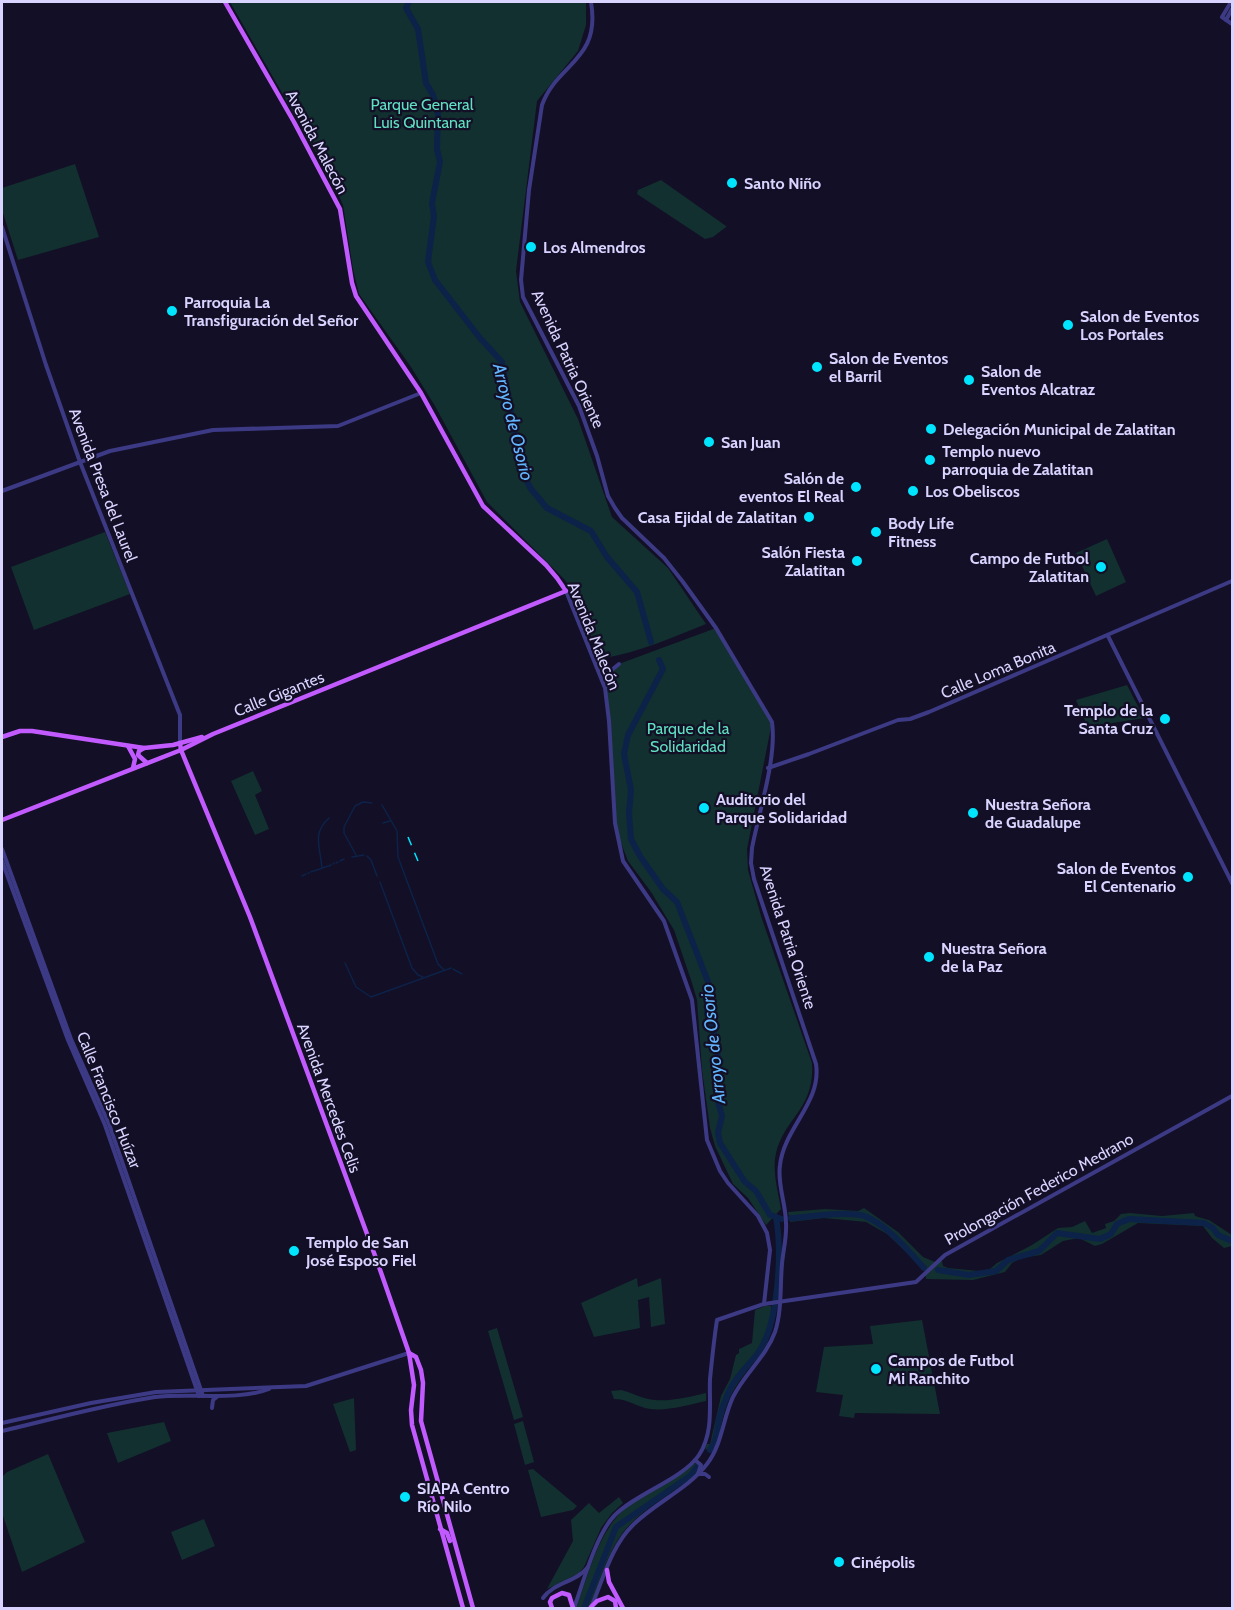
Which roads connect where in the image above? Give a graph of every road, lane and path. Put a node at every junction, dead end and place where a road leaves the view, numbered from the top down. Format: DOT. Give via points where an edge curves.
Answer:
graph roads {
  1 [pos="225,2"];
  2 [pos="591,2"];
  3 [pos="1232,2"];
  4 [pos="1233,9"];
  5 [pos="1224,19"];
  6 [pos="1233,24"];
  7 [pos="2,227"];
  8 [pos="422,393"];
  9 [pos="80,462"];
  10 [pos="2,491"];
  11 [pos="1233,581"];
  12 [pos="566,591"];
  13 [pos="1108,636"];
  14 [pos="619,664"];
  15 [pos="604,688"];
  16 [pos="213,734"];
  17 [pos="2,737"];
  18 [pos="180,743"];
  19 [pos="128,746"];
  20 [pos="144,748"];
  21 [pos="181,750"];
  22 [pos="147,763"];
  23 [pos="133,768"];
  24 [pos="768,768"];
  25 [pos="2,820"];
  26 [pos="2,849"];
  27 [pos="2,861"];
  28 [pos="1233,883"];
  29 [pos="1233,1096"];
  30 [pos="778,1302"];
  31 [pos="766,1304"];
  32 [pos="409,1353"];
  33 [pos="271,1388"];
  34 [pos="199,1394"];
  35 [pos="219,1395"];
  36 [pos="212,1408"];
  37 [pos="2,1423"];
  38 [pos="2,1431"];
  39 [pos="702,1447"];
  40 [pos="714,1452"];
  41 [pos="694,1460"];
  42 [pos="698,1474"];
  43 [pos="709,1477"];
  44 [pos="440,1529"];
  45 [pos="592,1561"];
  46 [pos="459,1563"];
  47 [pos="607,1570"];
  48 [pos="543,1598"];
  49 [pos="591,1607"];
  50 [pos="463,1608"];
  51 [pos="473,1608"];
  52 [pos="552,1608"];
  53 [pos="573,1608"];
  54 [pos="616,1608"];
  55 [pos="623,1608"];
  1 -- 8 [label="main road, Avenida Malecón" via="340,209 356,296"];
  2 -- 24 [label="street, Avenida Patria Oriente" via="593,22 585,49 542,105 528,200 523,297 579,406 615,508 683,582 766,709 774,734"];
  3 -- 5 [label="street"];
  4 -- 5 [label="street"];
  5 -- 6 [label="street"];
  7 -- 9 [label="street, Avenida Presa del Laurel"];
  8 -- 9 [label="street" via="338,426 213,430 110,451"];
  8 -- 12 [label="main road, Avenida Malecón" via="483,506 546,566"];
  9 -- 10 [label="street"];
  9 -- 18 [label="street, Avenida Presa del Laurel" via="180,716"];
  11 -- 13 [label="street, Calle Loma Bonita"];
  12 -- 15 [label="street, Avenida Malecón"];
  12 -- 16 [label="main road, Calle Gigantes"];
  13 -- 24 [label="street, Calle Loma Bonita" via="929,712"];
  13 -- 28 [label="street"];
  14 -- 15 [label="street" via="608,674"];
  15 -- 31 [label="street, Avenida Malecón" via="615,823 623,861 664,921 693,1000 704,1123 710,1148 729,1183 758,1216 767,1233 770,1250"];
  16 -- 18 [label="main road"];
  16 -- 21 [label="main road, Calle Gigantes"];
  17 -- 19 [label="main road" via="32,731"];
  18 -- 20 [label="main road"];
  18 -- 21 [label="main road, Avenida Presa del Laurel"];
  19 -- 20 [label="main road"];
  19 -- 23 [label="main road" via="135,759"];
  20 -- 22 [label="main road" via="138,755"];
  21 -- 22 [label="main road, Calle Gigantes"];
  21 -- 32 [label="main road, Avenida Mercedes Celis" via="225,852"];
  22 -- 23 [label="main road, Calle Gigantes"];
  23 -- 25 [label="main road, Calle Gigantes"];
  24 -- 30 [label="street, Avenida Patria Oriente" via="751,863 818,1076 789,1136 779,1167 786,1224"];
  26 -- 34 [label="street, Calle Francisco Huízar" via="71,1039 109,1124"];
  27 -- 34 [label="street, Calle Francisco Huízar" via="68,1040 105,1125"];
  29 -- 30 [label="street, Prolongación Federico Medrano" via="945,1255 921,1280"];
  30 -- 31 [label="street, Prolongación Federico Medrano"];
  30 -- 40 [label="street, Avenida Patria Oriente" via="777,1326 770,1345 733,1398"];
  31 -- 39 [label="street, Prolongación Federico Medrano" via="717,1320 710,1419"];
  32 -- 33 [label="street" via="306,1386"];
  32 -- 44 [label="main road, Avenida Mercedes Celis" via="414,1385 412,1425"];
  32 -- 46 [label="main road, Avenida Mercedes Celis" via="416,1357 422,1370 421,1421"];
  33 -- 34 [label="street"];
  33 -- 35 [label="street"];
  34 -- 35 [label="street"];
  34 -- 37 [label="street" via="156,1392"];
  34 -- 38 [label="street" via="93,1408"];
  35 -- 36 [label="street"];
  39 -- 40 [label="street" via="706,1453"];
  39 -- 41 [label="street"];
  40 -- 42 [label="street, Avenida Patria Oriente"];
  41 -- 42 [label="street" via="701,1466"];
  41 -- 45 [label="street" via="614,1516 606,1525"];
  42 -- 43 [label="street"];
  42 -- 47 [label="street, Avenida Patria Oriente" via="633,1524"];
  44 -- 46 [label="main road" via="447,1533"];
  44 -- 50 [label="main road, Avenida Mercedes Celis"];
  45 -- 48 [label="street" via="580,1575"];
  45 -- 53 [label="street"];
  46 -- 51 [label="main road, Avenida Mercedes Celis"];
  47 -- 49 [label="street, Avenida Patria Oriente"];
  47 -- 55 [label="main road"];
  49 -- 54 [label="main road" via="608,1597 615,1601"];
  52 -- 53 [label="main road" via="550,1600 560,1593 568,1596"];
}
